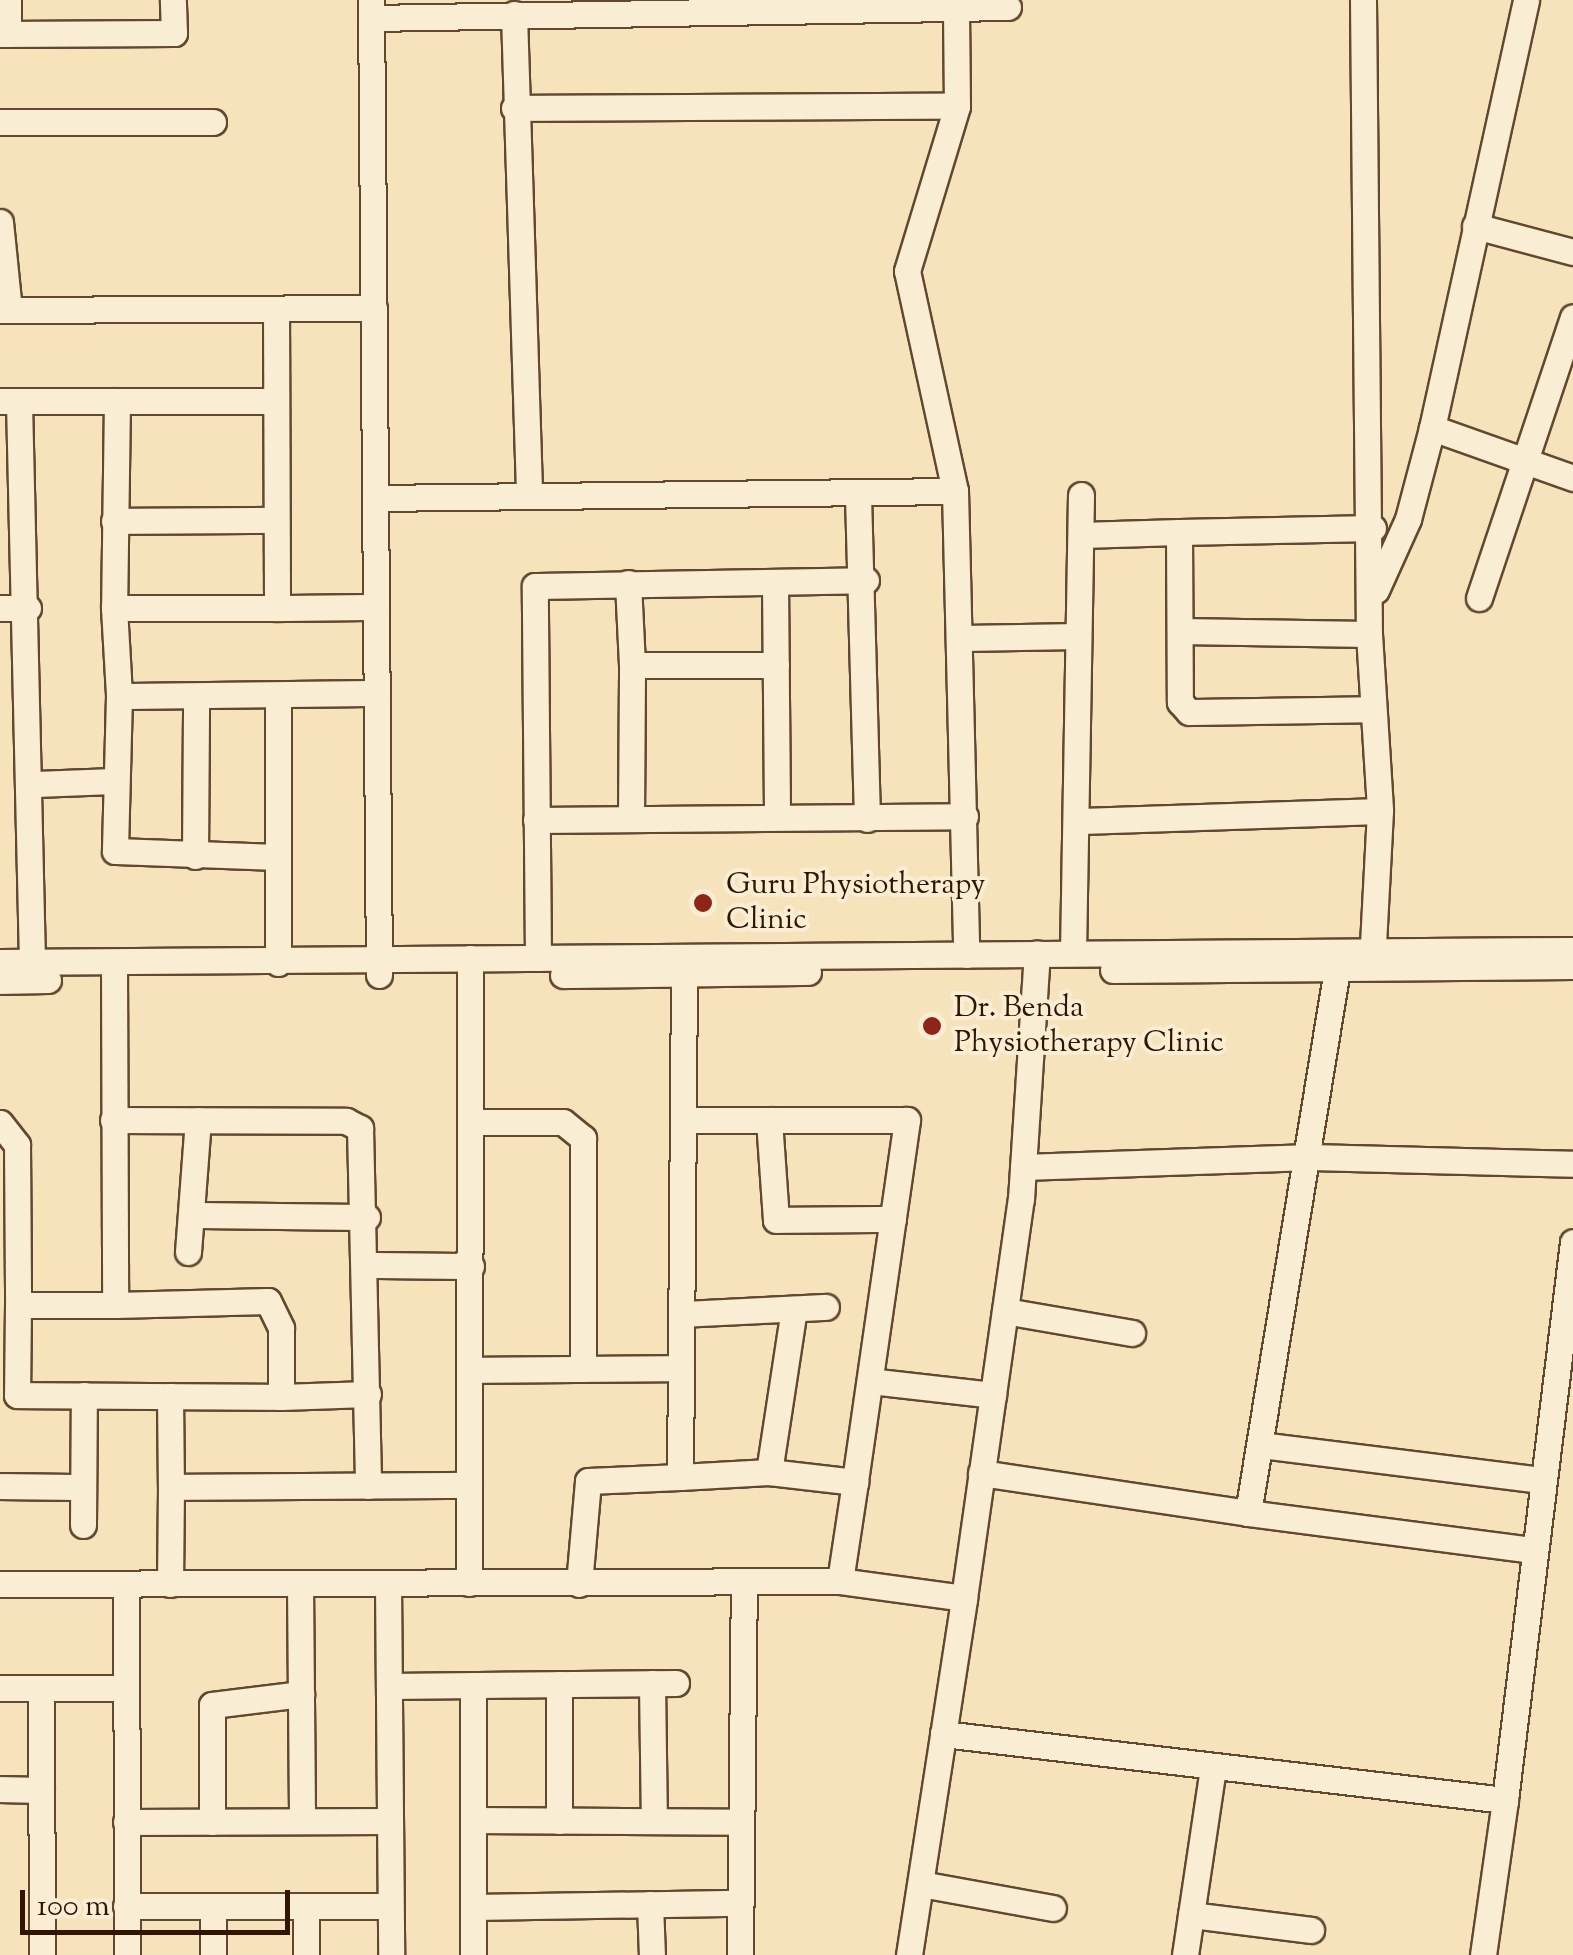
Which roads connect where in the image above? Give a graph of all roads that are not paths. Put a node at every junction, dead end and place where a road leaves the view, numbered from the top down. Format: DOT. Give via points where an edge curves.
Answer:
graph roads {
  1 [pos="8,0"];
  2 [pos="173,0"];
  3 [pos="1363,0"];
  4 [pos="1526,0"];
  5 [pos="861,5"];
  6 [pos="951,5"];
  7 [pos="1008,7"];
  8 [pos="371,9"];
  9 [pos="514,14"];
  10 [pos="4,34"];
  11 [pos="957,106"];
  12 [pos="514,108"];
  13 [pos="0,122"];
  14 [pos="214,122"];
  15 [pos="0,222"];
  16 [pos="1474,226"];
  17 [pos="1573,252"];
  18 [pos="374,308"];
  19 [pos="276,309"];
  20 [pos="4,310"];
  21 [pos="1573,317"];
  22 [pos="117,401"];
  23 [pos="276,401"];
  24 [pos="10,402"];
  25 [pos="1432,428"];
  26 [pos="1530,461"];
  27 [pos="1573,478"];
  28 [pos="955,492"];
  29 [pos="529,493"];
  30 [pos="1081,495"];
  31 [pos="858,496"];
  32 [pos="376,498"];
  33 [pos="12,519"];
  34 [pos="276,520"];
  35 [pos="114,521"];
  36 [pos="1373,528"];
  37 [pos="1180,532"];
  38 [pos="1081,535"];
  39 [pos="866,580"];
  40 [pos="776,582"];
  41 [pos="628,584"];
  42 [pos="1373,596"];
  43 [pos="1479,598"];
  44 [pos="376,607"];
  45 [pos="0,608"];
  46 [pos="28,608"];
  47 [pos="114,608"];
  48 [pos="276,608"];
  49 [pos="1180,631"];
  50 [pos="1369,634"];
  51 [pos="1078,636"];
  52 [pos="963,638"];
  53 [pos="632,665"];
  54 [pos="776,665"];
  55 [pos="377,694"];
  56 [pos="120,696"];
  57 [pos="278,696"];
  58 [pos="196,698"];
  59 [pos="1372,709"];
  60 [pos="114,781"];
  61 [pos="35,784"];
  62 [pos="1380,811"];
  63 [pos="965,816"];
  64 [pos="631,818"];
  65 [pos="776,818"];
  66 [pos="867,819"];
  67 [pos="536,820"];
  68 [pos="1081,821"];
  69 [pos="195,856"];
  70 [pos="278,856"];
  71 [pos="1573,950"];
  72 [pos="1073,954"];
  73 [pos="966,955"];
  74 [pos="538,958"];
  75 [pos="1373,958"];
  76 [pos="0,962"];
  77 [pos="278,962"];
  78 [pos="1037,962"];
  79 [pos="32,964"];
  80 [pos="470,966"];
  81 [pos="1573,966"];
  82 [pos="379,968"];
  83 [pos="1337,969"];
  84 [pos="114,972"];
  85 [pos="684,973"];
  86 [pos="0,981"];
  87 [pos="114,1120"];
  88 [pos="198,1120"];
  89 [pos="683,1120"];
  90 [pos="769,1120"];
  91 [pos="471,1122"];
  92 [pos="0,1123"];
  93 [pos="1311,1157"];
  94 [pos="1573,1164"];
  95 [pos="1023,1167"];
  96 [pos="191,1214"];
  97 [pos="368,1217"];
  98 [pos="893,1220"];
  99 [pos="1573,1242"];
  100 [pos="188,1252"];
  101 [pos="368,1265"];
  102 [pos="471,1266"];
  103 [pos="116,1305"];
  104 [pos="18,1306"];
  105 [pos="826,1307"];
  106 [pos="794,1309"];
  107 [pos="1005,1311"];
  108 [pos="682,1314"];
  109 [pos="1132,1333"];
  110 [pos="583,1368"];
  111 [pos="681,1368"];
  112 [pos="470,1370"];
  113 [pos="870,1381"];
  114 [pos="368,1394"];
  115 [pos="994,1394"];
  116 [pos="8,1395"];
  117 [pos="84,1395"];
  118 [pos="170,1396"];
  119 [pos="280,1396"];
  120 [pos="1260,1446"];
  121 [pos="769,1472"];
  122 [pos="981,1473"];
  123 [pos="680,1476"];
  124 [pos="1541,1480"];
  125 [pos="854,1482"];
  126 [pos="470,1485"];
  127 [pos="0,1486"];
  128 [pos="368,1486"];
  129 [pos="83,1487"];
  130 [pos="170,1487"];
  131 [pos="1248,1513"];
  132 [pos="83,1525"];
  133 [pos="1531,1550"];
  134 [pos="840,1581"];
  135 [pos="469,1583"];
  136 [pos="744,1583"];
  137 [pos="0,1584"];
  138 [pos="126,1584"];
  139 [pos="170,1584"];
  140 [pos="300,1584"];
  141 [pos="388,1584"];
  142 [pos="579,1584"];
  143 [pos="964,1598"];
  144 [pos="559,1684"];
  145 [pos="473,1685"];
  146 [pos="389,1686"];
  147 [pos="0,1688"];
  148 [pos="40,1688"];
  149 [pos="126,1688"];
  150 [pos="301,1694"];
  151 [pos="943,1734"];
  152 [pos="1213,1767"];
  153 [pos="0,1790"];
  154 [pos="41,1790"];
  155 [pos="1505,1800"];
  156 [pos="473,1820"];
  157 [pos="302,1821"];
  158 [pos="390,1821"];
  159 [pos="559,1821"];
  160 [pos="654,1821"];
  161 [pos="126,1822"];
  162 [pos="212,1822"];
  163 [pos="742,1822"];
  164 [pos="920,1884"];
  165 [pos="740,1903"];
  166 [pos="650,1904"];
  167 [pos="126,1906"];
  168 [pos="213,1906"];
  169 [pos="306,1906"];
  170 [pos="390,1906"];
  171 [pos="473,1907"];
  172 [pos="1053,1908"];
  173 [pos="1191,1915"];
  174 [pos="1311,1930"];
  175 [pos="42,1955"];
  176 [pos="126,1955"];
  177 [pos="213,1955"];
  178 [pos="306,1955"];
  179 [pos="391,1955"];
  180 [pos="472,1955"];
  181 [pos="652,1955"];
  182 [pos="740,1955"];
  183 [pos="909,1955"];
  184 [pos="1185,1955"];
  185 [pos="1484,1955"];
  1 -- 10 [label="street"];
  2 -- 10 [label="street" via="174,33"];
  3 -- 36 [label="street"];
  4 -- 16 [label="street"];
  5 -- 6 [label="street"];
  5 -- 9 [label="street"];
  6 -- 7 [label="street"];
  6 -- 11 [label="street"];
  8 -- 9 [label="street"];
  8 -- 18 [label="street"];
  9 -- 12 [label="street"];
  11 -- 12 [label="street"];
  11 -- 28 [label="street" via="906,270"];
  12 -- 29 [label="street"];
  13 -- 14 [label="street"];
  15 -- 20 [label="street"];
  16 -- 17 [label="street"];
  16 -- 25 [label="street"];
  18 -- 19 [label="street"];
  18 -- 32 [label="street"];
  19 -- 20 [label="street"];
  19 -- 23 [label="street"];
  21 -- 26 [label="street"];
  22 -- 23 [label="street"];
  22 -- 24 [label="street"];
  22 -- 35 [label="street"];
  23 -- 34 [label="street"];
  24 -- 33 [label="street"];
  25 -- 26 [label="street"];
  25 -- 42 [label="street" via="1408,519"];
  26 -- 27 [label="street"];
  26 -- 43 [label="street"];
  28 -- 31 [label="street"];
  28 -- 52 [label="street"];
  29 -- 31 [label="street"];
  29 -- 32 [label="street"];
  30 -- 38 [label="street"];
  31 -- 39 [label="street"];
  32 -- 44 [label="street"];
  33 -- 46 [label="street"];
  34 -- 35 [label="street"];
  34 -- 48 [label="street"];
  35 -- 47 [label="street"];
  36 -- 37 [label="street"];
  36 -- 42 [label="street"];
  37 -- 38 [label="street"];
  37 -- 49 [label="street"];
  38 -- 51 [label="street"];
  39 -- 40 [label="street"];
  39 -- 66 [label="street"];
  40 -- 41 [label="street"];
  40 -- 54 [label="street"];
  41 -- 53 [label="street"];
  41 -- 67 [label="street" via="536,586"];
  42 -- 50 [label="street"];
  44 -- 48 [label="street"];
  44 -- 55 [label="street"];
  45 -- 46 [label="street"];
  46 -- 61 [label="street"];
  47 -- 48 [label="street"];
  47 -- 56 [label="street"];
  49 -- 50 [label="street"];
  49 -- 59 [label="street" via="1180,702 1189,712"];
  50 -- 59 [label="street"];
  51 -- 52 [label="street"];
  51 -- 68 [label="street"];
  52 -- 63 [label="street"];
  53 -- 54 [label="street"];
  53 -- 64 [label="street"];
  54 -- 65 [label="street"];
  55 -- 57 [label="street"];
  55 -- 82 [label="street"];
  56 -- 58 [label="street"];
  56 -- 60 [label="street"];
  57 -- 58 [label="street"];
  57 -- 70 [label="street"];
  58 -- 69 [label="street"];
  59 -- 62 [label="street"];
  60 -- 61 [label="street"];
  60 -- 69 [label="street" via="115,851"];
  61 -- 79 [label="street"];
  62 -- 68 [label="street"];
  62 -- 75 [label="street"];
  63 -- 66 [label="street"];
  63 -- 73 [label="street"];
  64 -- 65 [label="street"];
  64 -- 67 [label="street"];
  65 -- 66 [label="street"];
  67 -- 74 [label="street"];
  68 -- 72 [label="street"];
  69 -- 70 [label="street"];
  70 -- 77 [label="street"];
  71 -- 75 [label="street"];
  72 -- 75 [label="street"];
  72 -- 78 [label="street"];
  73 -- 74 [label="street"];
  73 -- 78 [label="street"];
  74 -- 80 [label="street"];
  75 -- 81 [label="street"];
  75 -- 83 [label="street"];
  76 -- 79 [label="street"];
  77 -- 82 [label="street"];
  77 -- 84 [label="street"];
  78 -- 83 [label="street"];
  78 -- 85 [label="street"];
  78 -- 95 [label="street"];
  79 -- 84 [label="street"];
  80 -- 82 [label="street"];
  80 -- 85 [label="street"];
  80 -- 91 [label="street"];
  82 -- 84 [label="street"];
  83 -- 93 [label="street"];
  84 -- 86 [label="street"];
  84 -- 87 [label="street"];
  85 -- 89 [label="street"];
  87 -- 88 [label="street"];
  87 -- 103 [label="street"];
  88 -- 96 [label="street"];
  88 -- 97 [label="street" via="360,1128"];
  89 -- 90 [label="street"];
  89 -- 108 [label="street"];
  90 -- 98 [label="street" via="776,1220"];
  90 -- 98 [label="street" via="918,1120"];
  91 -- 102 [label="street"];
  91 -- 110 [label="street" via="563,1122 583,1138"];
  92 -- 104 [label="street" via="17,1145"];
  93 -- 94 [label="street"];
  93 -- 95 [label="street"];
  93 -- 120 [label="street"];
  95 -- 107 [label="street"];
  96 -- 97 [label="street"];
  96 -- 100 [label="street"];
  97 -- 101 [label="street"];
  98 -- 113 [label="street"];
  99 -- 124 [label="street"];
  101 -- 102 [label="street"];
  101 -- 114 [label="street"];
  102 -- 112 [label="street"];
  103 -- 104 [label="street"];
  103 -- 119 [label="street" via="268,1301 281,1328"];
  104 -- 116 [label="street"];
  105 -- 106 [label="street"];
  106 -- 108 [label="street"];
  106 -- 121 [label="street"];
  107 -- 109 [label="street"];
  107 -- 115 [label="street"];
  108 -- 111 [label="street"];
  110 -- 111 [label="street"];
  110 -- 112 [label="street"];
  111 -- 123 [label="street"];
  112 -- 126 [label="street"];
  113 -- 115 [label="street"];
  113 -- 125 [label="street"];
  114 -- 119 [label="street"];
  114 -- 128 [label="street"];
  115 -- 122 [label="street"];
  116 -- 117 [label="street"];
  117 -- 118 [label="street"];
  117 -- 129 [label="street"];
  118 -- 119 [label="street"];
  118 -- 130 [label="street"];
  120 -- 124 [label="street"];
  120 -- 131 [label="street"];
  121 -- 123 [label="street"];
  121 -- 125 [label="street"];
  122 -- 131 [label="street"];
  122 -- 143 [label="street"];
  123 -- 142 [label="street" via="588,1481"];
  124 -- 133 [label="street"];
  125 -- 134 [label="street"];
  126 -- 128 [label="street"];
  126 -- 135 [label="street"];
  127 -- 129 [label="street"];
  128 -- 130 [label="street"];
  129 -- 132 [label="street"];
  130 -- 139 [label="street"];
  131 -- 133 [label="street"];
  133 -- 155 [label="street"];
  134 -- 136 [label="street"];
  134 -- 143 [label="street"];
  135 -- 141 [label="street"];
  135 -- 142 [label="street"];
  136 -- 142 [label="street"];
  136 -- 163 [label="street"];
  137 -- 138 [label="street"];
  138 -- 139 [label="street"];
  138 -- 149 [label="street"];
  139 -- 140 [label="street"];
  140 -- 141 [label="street"];
  140 -- 150 [label="street"];
  141 -- 146 [label="street"];
  143 -- 151 [label="street"];
  144 -- 145 [label="street"];
  144 -- 159 [label="street"];
  144 -- 160 [label="street" via="664,1683"];
  145 -- 146 [label="street"];
  145 -- 156 [label="street"];
  146 -- 158 [label="street"];
  147 -- 148 [label="street"];
  148 -- 149 [label="street"];
  148 -- 154 [label="street"];
  149 -- 161 [label="street"];
  150 -- 157 [label="street"];
  150 -- 162 [label="street" via="212,1705"];
  151 -- 152 [label="street"];
  151 -- 164 [label="street"];
  152 -- 155 [label="street"];
  152 -- 173 [label="street"];
  153 -- 154 [label="street"];
  154 -- 175 [label="street"];
  155 -- 185 [label="street"];
  156 -- 159 [label="street"];
  156 -- 171 [label="street"];
  157 -- 158 [label="street"];
  157 -- 162 [label="street"];
  158 -- 170 [label="street"];
  159 -- 160 [label="street"];
  160 -- 163 [label="street"];
  161 -- 162 [label="street"];
  161 -- 167 [label="street"];
  163 -- 165 [label="street"];
  164 -- 172 [label="street"];
  164 -- 183 [label="street"];
  165 -- 166 [label="street"];
  165 -- 182 [label="street"];
  166 -- 171 [label="street"];
  166 -- 181 [label="street"];
  167 -- 168 [label="street"];
  167 -- 176 [label="street"];
  168 -- 169 [label="street"];
  168 -- 177 [label="street"];
  169 -- 170 [label="street"];
  169 -- 178 [label="street"];
  170 -- 179 [label="street"];
  171 -- 180 [label="street"];
  173 -- 174 [label="street"];
  173 -- 184 [label="street"];
}
